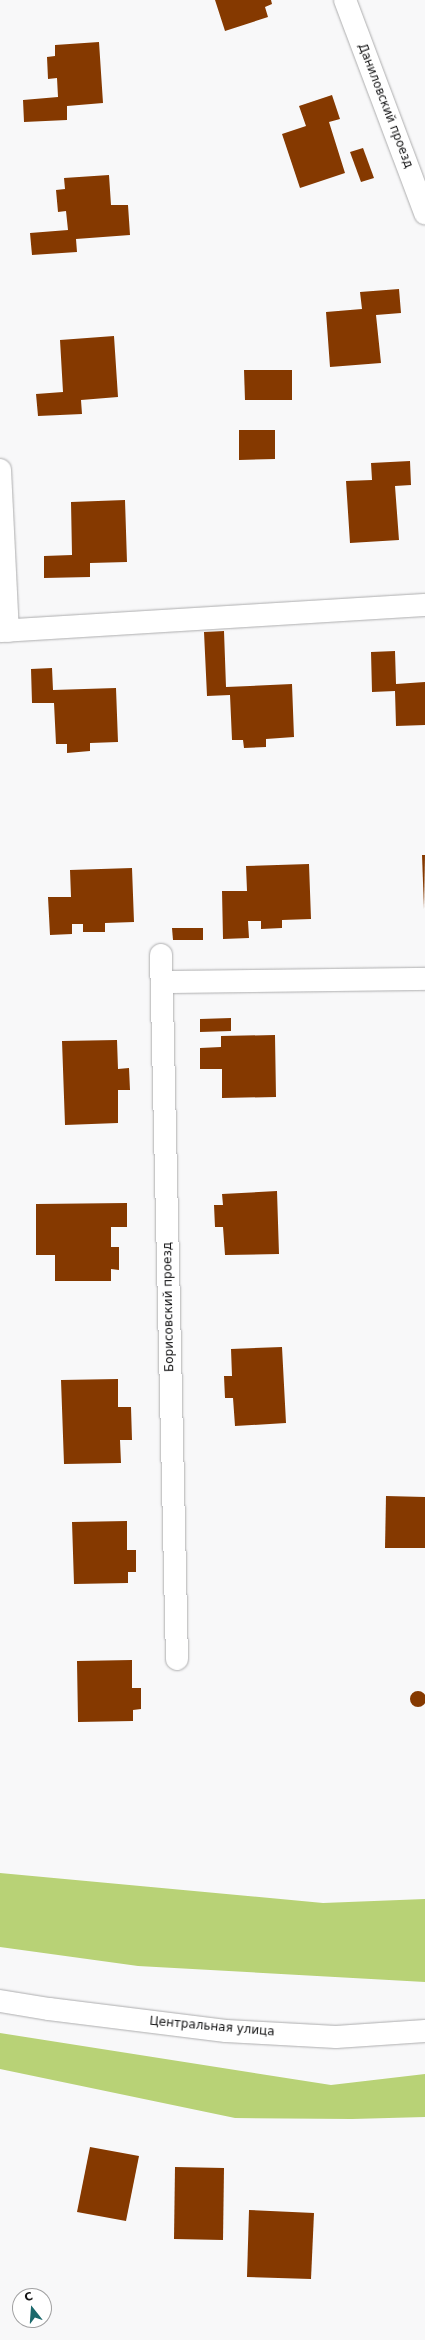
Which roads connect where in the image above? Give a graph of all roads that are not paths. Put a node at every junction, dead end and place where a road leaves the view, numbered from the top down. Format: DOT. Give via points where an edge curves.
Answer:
graph roads {
  1 [pos="345,0"];
  2 [pos="425,213"];
  3 [pos="0,470"];
  4 [pos="425,605"];
  5 [pos="4,631"];
  6 [pos="161,955"];
  7 [pos="425,979"];
  8 [pos="162,982"];
  9 [pos="176,1659"];
  10 [pos="0,2001"];
  11 [pos="425,2031"];
  1 -- 2 [label="street, Даниловский проезд"];
  3 -- 5 [label="street"];
  4 -- 5 [label="street"];
  6 -- 8 [label="street, Борисовский проезд"];
  7 -- 8 [label="street"];
  8 -- 9 [label="street, Борисовский проезд"];
  10 -- 11 [label="street, Центральная улица" via="49,2010 226,2031 336,2037"];
}
